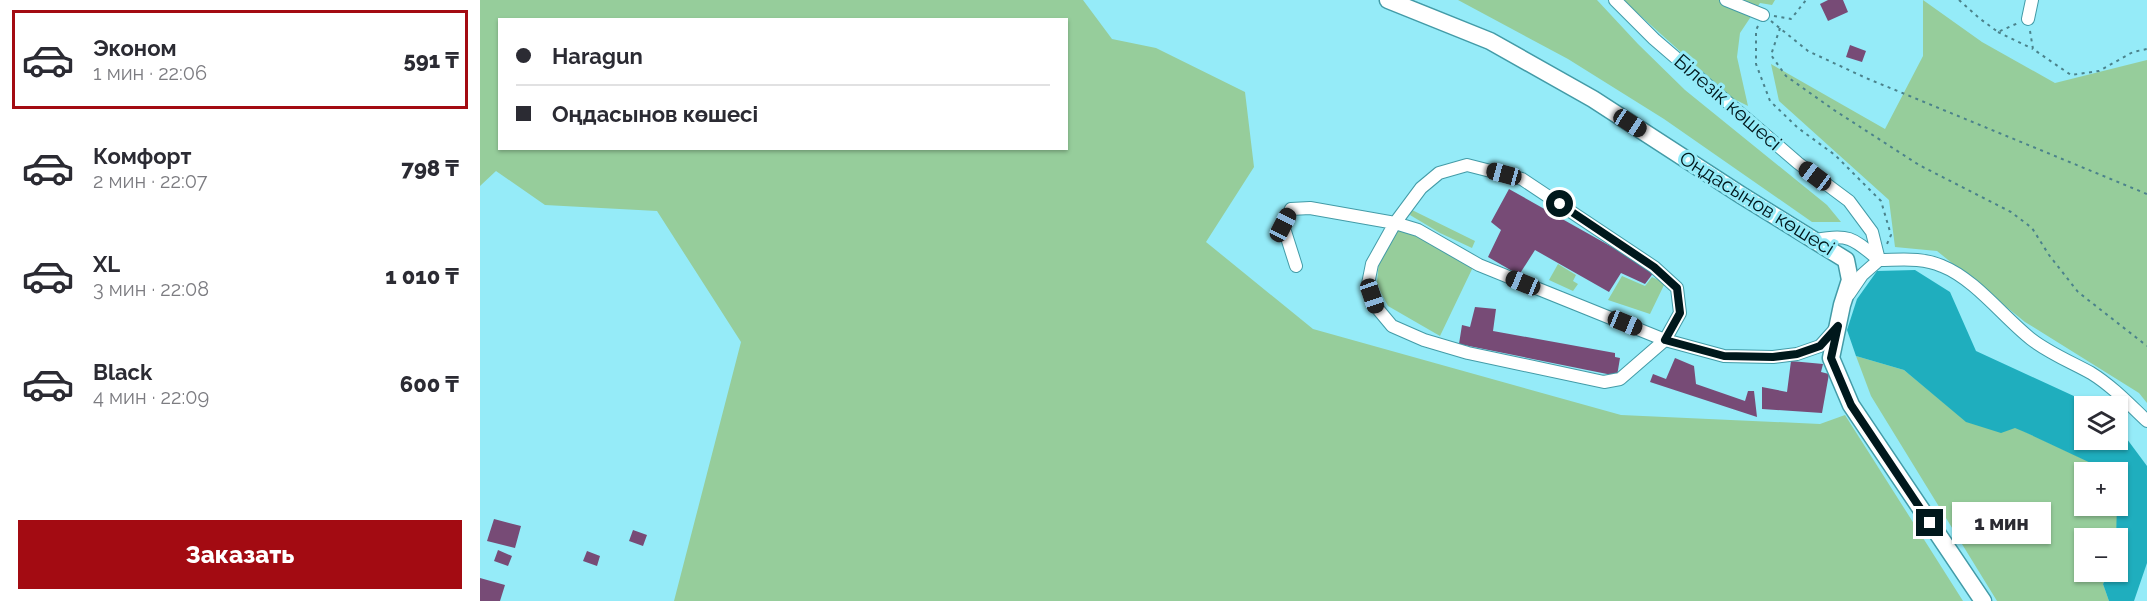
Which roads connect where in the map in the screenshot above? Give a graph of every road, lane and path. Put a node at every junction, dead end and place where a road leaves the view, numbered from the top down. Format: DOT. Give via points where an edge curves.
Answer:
graph roads {
  1 [pos="1388,0"];
  2 [pos="1615,0"];
  3 [pos="1726,0"];
  4 [pos="1806,0"];
  5 [pos="1959,0"];
  6 [pos="2032,0"];
  7 [pos="1762,15"];
  8 [pos="2028,19"];
  9 [pos="1780,28"];
  10 [pos="1998,32"];
  11 [pos="2033,49"];
  12 [pos="2147,49"];
  13 [pos="2147,194"];
  14 [pos="1395,223"];
  15 [pos="1816,240"];
  16 [pos="1879,260"];
  17 [pos="1296,266"];
  18 [pos="1842,305"];
  19 [pos="1838,326"];
  20 [pos="1665,340"];
  21 [pos="2147,346"];
  22 [pos="2147,421"];
  23 [pos="1983,601"];
  1 -- 15 [label="street, Оңдасынов көшесі" via="1500,46 1593,99"];
  2 -- 16 [label="street, Білезік көшесі" via="1654,39 1798,163 1849,201 1872,232"];
  3 -- 7 [label="street"];
  4 -- 7 [label="path" via="1791,19"];
  5 -- 10 [label="path"];
  6 -- 8 [label="street"];
  7 -- 9 [label="path"];
  7 -- 16 [label="path" via="1756,30 1756,64 1770,101 1835,155 1881,201 1891,235"];
  8 -- 10 [label="path"];
  8 -- 11 [label="path"];
  9 -- 13 [label="path" via="1808,51 1866,78"];
  9 -- 21 [label="path" via="1771,55 1786,75 1918,165 2011,212 2032,228 2078,291"];
  10 -- 11 [label="path"];
  11 -- 12 [label="path" via="2071,75 2099,71 2133,52"];
  14 -- 17 [label="street" via="1310,207 1291,210 1283,225"];
  14 -- 20 [label="street" via="1418,230 1479,265"];
  14 -- 20 [label="street" via="1421,188 1439,173 1467,165 1522,179 1654,267 1677,288 1680,313"];
  14 -- 20 [label="street" via="1372,264 1368,284 1377,308 1392,326 1424,340 1604,382 1620,379"];
  15 -- 16 [label="street" via="1835,236 1852,239"];
  15 -- 18 [label="street, Оңдасынов көшесі" via="1846,260 1850,280"];
  16 -- 18 [label="street" via="1862,274"];
  16 -- 22 [label="street" via="1918,260 1943,266 1984,296 2031,339 2113,388"];
  18 -- 19 [label="street, Оңдасынов көшесі"];
  19 -- 20 [label="street" via="1820,346 1773,357 1724,356"];
  19 -- 23 [label="street, Оңдасынов көшесі" via="1831,358 1851,405"];
}
